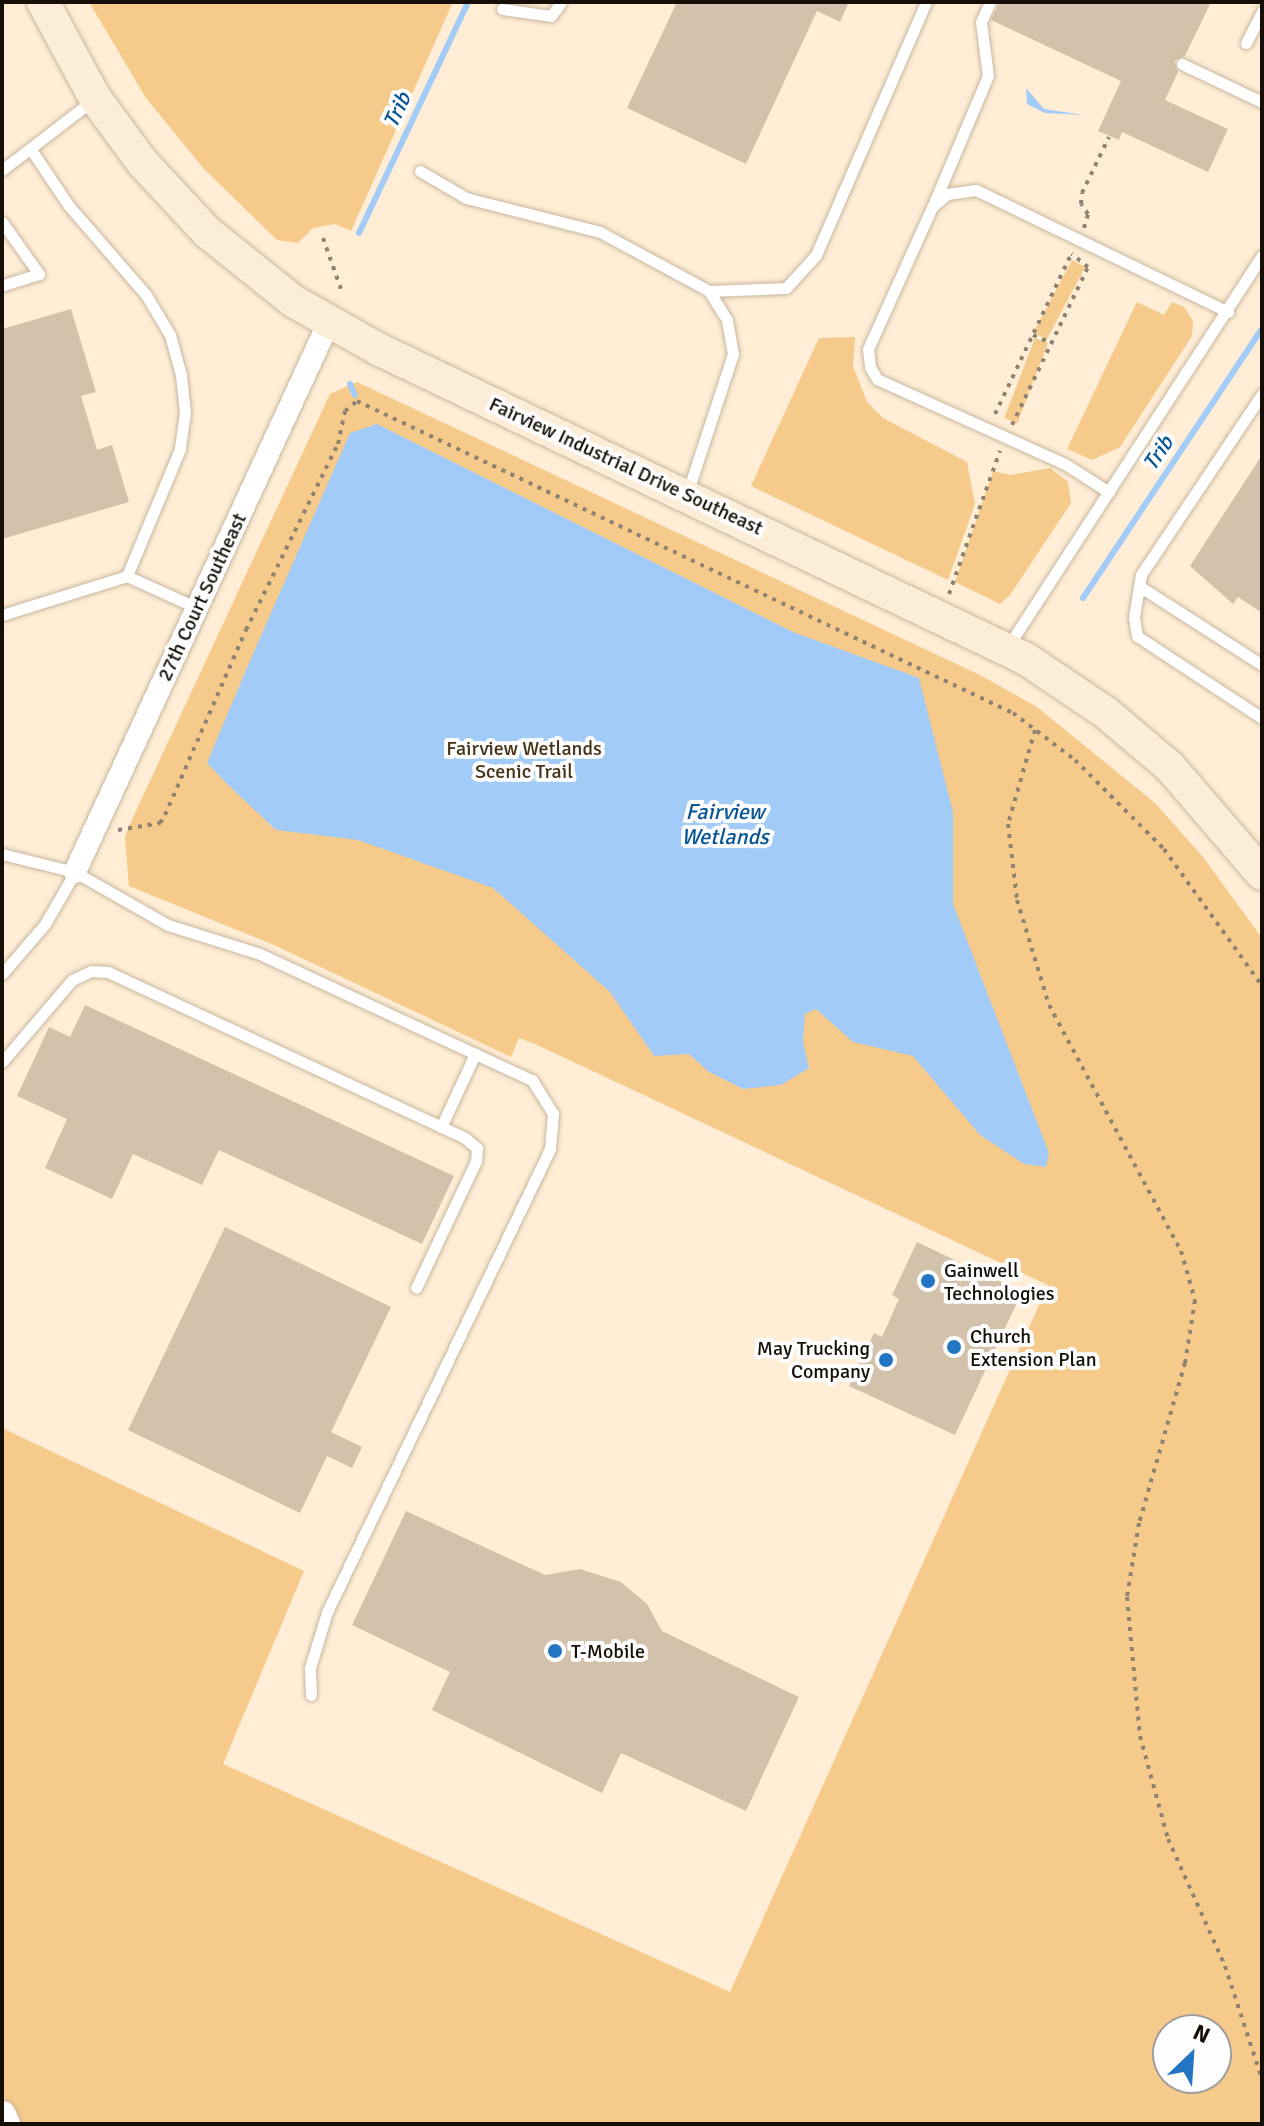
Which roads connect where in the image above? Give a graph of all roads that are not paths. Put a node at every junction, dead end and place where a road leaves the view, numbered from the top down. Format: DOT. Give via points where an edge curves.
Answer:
graph roads {
  1 [pos="43,2"];
  2 [pos="561,2"];
  3 [pos="926,2"];
  4 [pos="990,2"];
  5 [pos="502,9"];
  6 [pos="1262,11"];
  7 [pos="1246,43"];
  8 [pos="1182,64"];
  9 [pos="95,98"];
  10 [pos="1262,102"];
  11 [pos="32,151"];
  12 [pos="2,170"];
  13 [pos="420,171"];
  14 [pos="932,207"];
  15 [pos="2,222"];
  16 [pos="1262,255"];
  17 [pos="2,285"];
  18 [pos="709,291"];
  19 [pos="1228,312"];
  20 [pos="329,322"];
  21 [pos="1262,394"];
  22 [pos="1109,492"];
  23 [pos="687,495"];
  24 [pos="127,576"];
  25 [pos="1139,586"];
  26 [pos="197,608"];
  27 [pos="2,615"];
  28 [pos="1007,648"];
  29 [pos="1262,665"];
  30 [pos="1262,718"];
  31 [pos="2,854"];
  32 [pos="75,872"];
  33 [pos="1262,874"];
  34 [pos="2,974"];
  35 [pos="475,1054"];
  36 [pos="2,1062"];
  37 [pos="441,1127"];
  38 [pos="416,1288"];
  39 [pos="311,1695"];
  40 [pos="2,2115"];
  41 [pos="6,2124"];
  1 -- 9 [label="main road, Fairview Industrial Drive Southeast"];
  2 -- 5 [label="lane" via="551,16"];
  3 -- 18 [label="lane" via="816,255 786,288"];
  4 -- 14 [label="lane" via="981,22 988,76"];
  6 -- 7 [label="lane"];
  8 -- 10 [label="lane"];
  9 -- 11 [label="lane"];
  9 -- 20 [label="main road, Fairview Industrial Drive Southeast" via="142,162 207,232"];
  11 -- 12 [label="lane"];
  11 -- 24 [label="lane" via="69,206 146,295 170,335 181,375 185,412 180,449"];
  13 -- 18 [label="lane" via="466,198 600,232"];
  14 -- 19 [label="lane" via="947,194 976,190"];
  14 -- 22 [label="lane" via="868,349 877,379 1007,437"];
  15 -- 17 [label="lane" via="39,274"];
  16 -- 19 [label="lane"];
  18 -- 23 [label="lane" via="727,320 733,354"];
  19 -- 22 [label="lane"];
  20 -- 23 [label="main road, Fairview Industrial Drive Southeast"];
  20 -- 26 [label="street, 27th Court Southeast"];
  21 -- 25 [label="lane"];
  22 -- 28 [label="lane"];
  23 -- 28 [label="main road, Fairview Industrial Drive Southeast"];
  24 -- 26 [label="lane"];
  24 -- 27 [label="lane"];
  25 -- 29 [label="lane"];
  25 -- 30 [label="lane" via="1137,636"];
  26 -- 32 [label="street, 27th Court Southeast"];
  28 -- 33 [label="main road, Fairview Industrial Drive Southeast" via="1065,683 1161,759"];
  31 -- 32 [label="lane"];
  32 -- 34 [label="lane" via="45,924"];
  32 -- 35 [label="lane" via="168,925 260,954"];
  35 -- 37 [label="lane"];
  35 -- 39 [label="lane" via="532,1080 546,1095 553,1114 550,1149 327,1612 310,1668"];
  36 -- 37 [label="lane" via="72,980 91,971 108,972"];
  37 -- 38 [label="lane" via="477,1148 476,1161"];
  40 -- 41 [label="street"];
}
